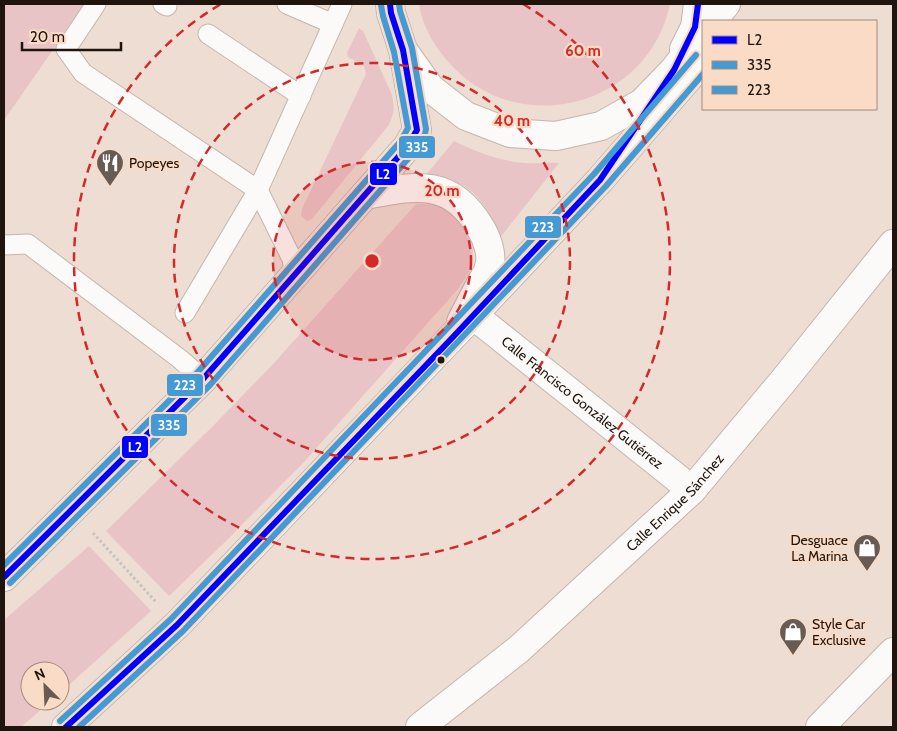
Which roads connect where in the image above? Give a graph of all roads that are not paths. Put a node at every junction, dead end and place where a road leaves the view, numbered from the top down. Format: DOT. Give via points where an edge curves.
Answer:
graph roads {
  1 [pos="96,4"];
  2 [pos="287,4"];
  3 [pos="342,4"];
  4 [pos="390,4"];
  5 [pos="698,4"];
  6 [pos="726,4"];
  7 [pos="741,4"];
  8 [pos="713,20"];
  9 [pos="734,20"];
  10 [pos="333,24"];
  11 [pos="208,34"];
  12 [pos="702,34"];
  13 [pos="403,50"];
  14 [pos="702,62"];
  15 [pos="674,70"];
  16 [pos="301,96"];
  17 [pos="600,180"];
  18 [pos="258,190"];
  19 [pos="365,195"];
  20 [pos="4,231"];
  21 [pos="28,244"];
  22 [pos="893,244"];
  23 [pos="4,245"];
  24 [pos="294,275"];
  25 [pos="185,313"];
  26 [pos="474,315"];
  27 [pos="453,337"];
  28 [pos="203,379"];
  29 [pos="692,490"];
  30 [pos="4,577"];
  31 [pos="893,652"];
  32 [pos="66,727"];
  33 [pos="420,727"];
  34 [pos="820,727"];
  1 -- 18 [label="lane" via="66,49 83,73"];
  2 -- 10 [label="lane"];
  3 -- 10 [label="lane"];
  4 -- 13 [label="street"];
  5 -- 15 [label="street" via="695,27"];
  6 -- 8 [label="street"];
  7 -- 9 [label="street"];
  10 -- 16 [label="lane"];
  11 -- 16 [label="lane"];
  12 -- 15 [label="street"];
  13 -- 15 [label="street" via="430,88 466,116 510,133 556,136 601,126 642,103"];
  13 -- 19 [label="street" via="417,130 407,147"];
  14 -- 17 [label="street"];
  15 -- 17 [label="street"];
  16 -- 18 [label="lane"];
  17 -- 26 [label="street"];
  18 -- 24 [label="lane" via="292,259"];
  18 -- 25 [label="lane"];
  19 -- 24 [label="street"];
  19 -- 27 [label="street" via="425,188 446,193 472,213 490,251 489,267"];
  20 -- 21 [label="lane"];
  21 -- 23 [label="lane"];
  21 -- 28 [label="lane"];
  22 -- 29 [label="street, Calle Enrique Sánchez"];
  24 -- 28 [label="street"];
  26 -- 27 [label="street"];
  26 -- 29 [label="street, Calle Francisco González Gutiérrez"];
  27 -- 32 [label="street" via="177,625"];
  28 -- 30 [label="street"];
  29 -- 33 [label="street, Calle Enrique Sánchez" via="519,649"];
  31 -- 34 [label="street"];
}
